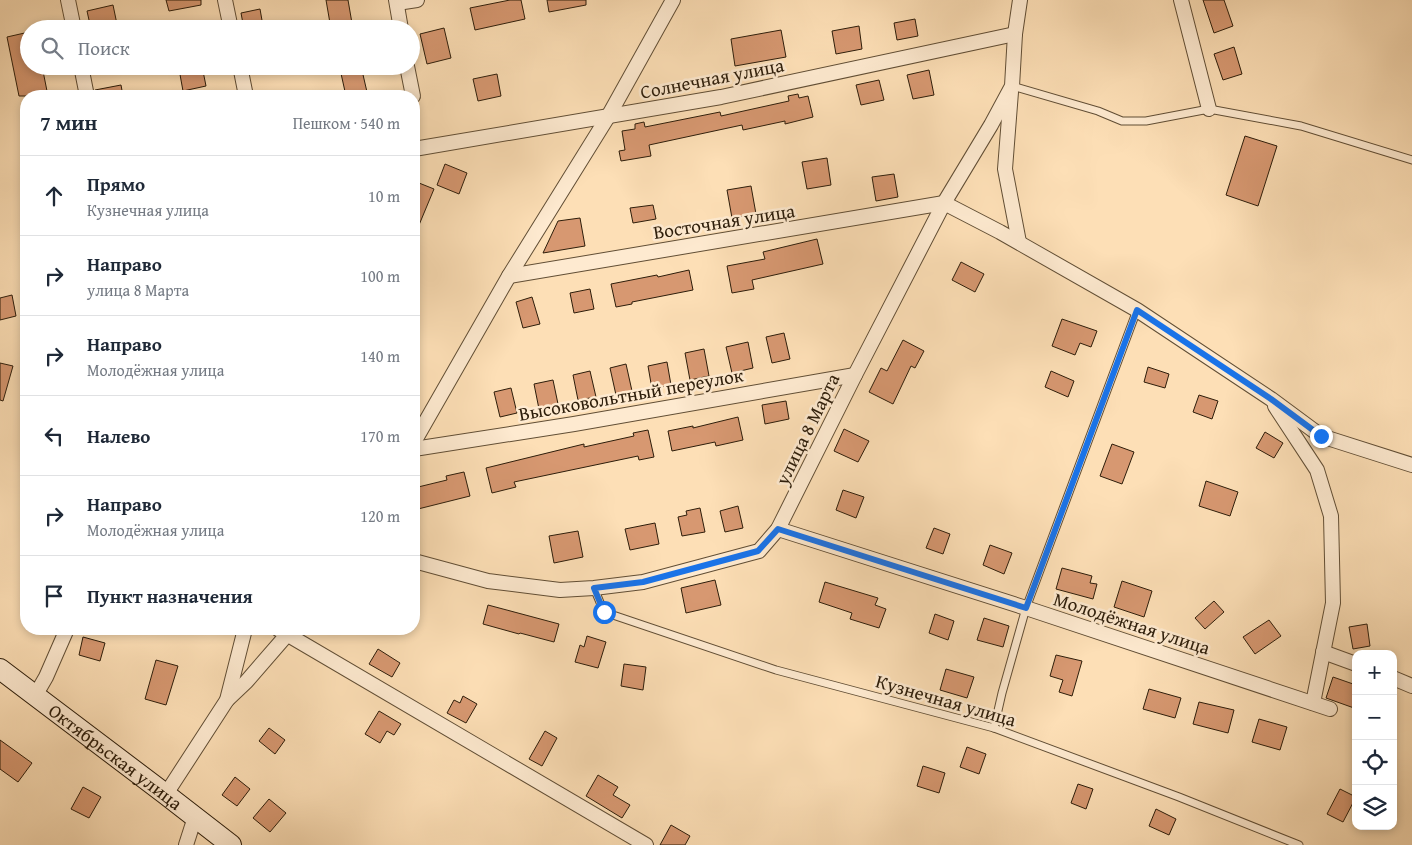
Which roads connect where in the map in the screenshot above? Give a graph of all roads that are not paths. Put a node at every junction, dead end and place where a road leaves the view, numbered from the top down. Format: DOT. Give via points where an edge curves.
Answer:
graph roads {
  1 [pos="68,0"];
  2 [pos="225,0"];
  3 [pos="416,0"];
  4 [pos="673,0"];
  5 [pos="1020,0"];
  6 [pos="1181,0"];
  7 [pos="396,2"];
  8 [pos="72,20"];
  9 [pos="230,20"];
  10 [pos="399,20"];
  11 [pos="1015,34"];
  12 [pos="83,75"];
  13 [pos="242,75"];
  14 [pos="408,75"];
  15 [pos="1012,86"];
  16 [pos="86,90"];
  17 [pos="245,90"];
  18 [pos="411,90"];
  19 [pos="1209,109"];
  20 [pos="609,115"];
  21 [pos="420,148"];
  22 [pos="1412,160"];
  23 [pos="944,203"];
  24 [pos="1018,242"];
  25 [pos="509,276"];
  26 [pos="1137,310"];
  27 [pos="855,374"];
  28 [pos="1271,399"];
  29 [pos="420,432"];
  30 [pos="420,448"];
  31 [pos="1412,464"];
  32 [pos="778,529"];
  33 [pos="420,563"];
  34 [pos="594,588"];
  35 [pos="1026,608"];
  36 [pos="64,635"];
  37 [pos="243,635"];
  38 [pos="283,635"];
  39 [pos="293,635"];
  40 [pos="1323,652"];
  41 [pos="1352,663"];
  42 [pos="0,669"];
  43 [pos="1397,680"];
  44 [pos="1412,686"];
  45 [pos="35,696"];
  46 [pos="227,700"];
  47 [pos="1313,703"];
  48 [pos="1330,709"];
  49 [pos="994,728"];
  50 [pos="166,794"];
  51 [pos="195,817"];
  52 [pos="186,845"];
  53 [pos="231,845"];
  54 [pos="646,845"];
  55 [pos="1299,845"];
  1 -- 8 [label="street"];
  2 -- 9 [label="street"];
  3 -- 7 [label="street"];
  4 -- 20 [label="street"];
  5 -- 11 [label="street, улица 8 Марта"];
  6 -- 19 [label="street"];
  7 -- 10 [label="street"];
  11 -- 15 [label="street, улица 8 Марта"];
  11 -- 20 [label="street, Солнечная улица" via="721,97"];
  12 -- 16 [label="street"];
  13 -- 17 [label="street"];
  14 -- 18 [label="street"];
  15 -- 19 [label="lane" via="1122,121 1146,121"];
  15 -- 23 [label="street, улица 8 Марта"];
  15 -- 24 [label="street" via="1005,168"];
  19 -- 22 [label="lane" via="1301,126"];
  20 -- 21 [label="street, Солнечная улица"];
  20 -- 25 [label="street"];
  23 -- 24 [label="street"];
  23 -- 25 [label="street, Восточная улица"];
  23 -- 27 [label="street, улица 8 Марта"];
  24 -- 26 [label="street"];
  25 -- 29 [label="street"];
  26 -- 28 [label="street"];
  26 -- 35 [label="lane"];
  27 -- 30 [label="street, Высоковольтный переулок"];
  27 -- 32 [label="street, улица 8 Марта"];
  28 -- 31 [label="street" via="1321,436"];
  28 -- 40 [label="street" via="1317,470 1331,516 1333,603"];
  32 -- 34 [label="street, улица 8 Марта" via="758,551 643,582"];
  32 -- 35 [label="street, Молодёжная улица"];
  33 -- 34 [label="street, улица 8 Марта" via="488,581 560,590"];
  34 -- 49 [label="lane, Кузнечная улица" via="604,612 776,670"];
  35 -- 47 [label="street, Молодёжная улица"];
  35 -- 49 [label="lane"];
  36 -- 45 [label="street"];
  37 -- 46 [label="street"];
  38 -- 46 [label="street" via="246,682"];
  39 -- 54 [label="street"];
  40 -- 41 [label="street"];
  40 -- 47 [label="street"];
  42 -- 45 [label="street, Октябрьская улица"];
  43 -- 44 [label="street"];
  45 -- 50 [label="street, Октябрьская улица"];
  46 -- 50 [label="street"];
  47 -- 48 [label="street, Молодёжная улица"];
  49 -- 55 [label="lane, Кузнечная улица"];
  50 -- 51 [label="street, Октябрьская улица"];
  51 -- 52 [label="street"];
  51 -- 53 [label="street, Октябрьская улица"];
}
